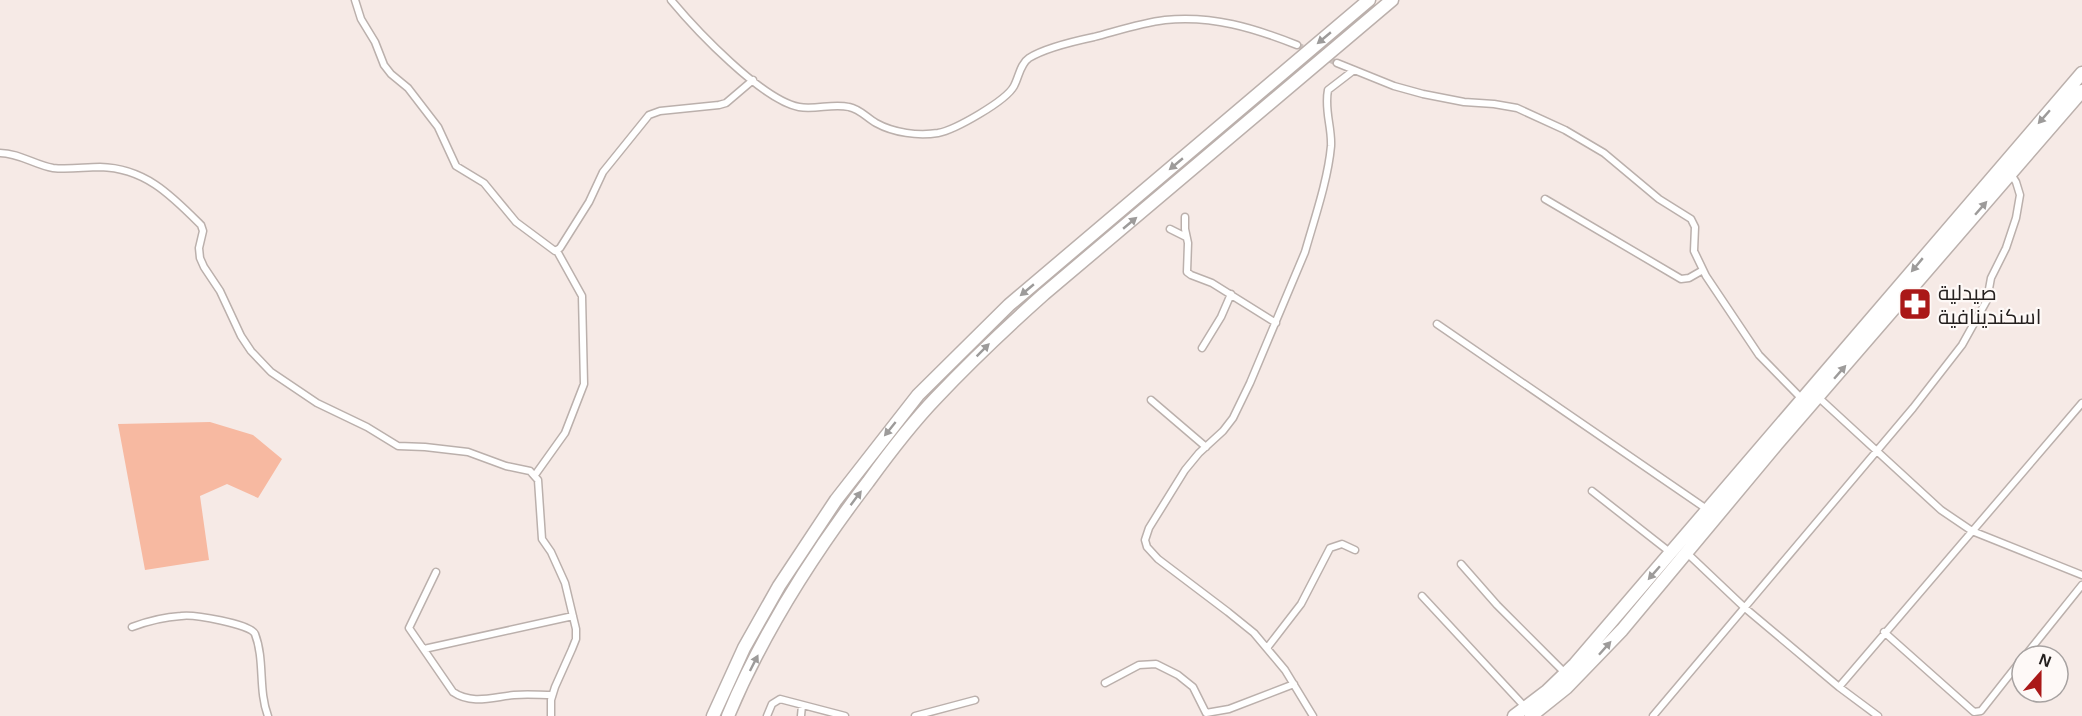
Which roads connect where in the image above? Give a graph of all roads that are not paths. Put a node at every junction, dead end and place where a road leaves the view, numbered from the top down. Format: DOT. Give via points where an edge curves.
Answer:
graph roads {
  1 [pos="356,0"];
  2 [pos="671,0"];
  3 [pos="1369,0"];
  4 [pos="1392,0"];
  5 [pos="1297,45"];
  6 [pos="1337,63"];
  7 [pos="1354,70"];
  8 [pos="2082,73"];
  9 [pos="753,80"];
  10 [pos="2082,91"];
  11 [pos="0,153"];
  12 [pos="2011,174"];
  13 [pos="1545,199"];
  14 [pos="1185,217"];
  15 [pos="1170,229"];
  16 [pos="1187,238"];
  17 [pos="557,250"];
  18 [pos="1703,270"];
  19 [pos="1231,294"];
  20 [pos="1276,323"];
  21 [pos="1437,324"];
  22 [pos="1202,348"];
  23 [pos="1818,397"];
  24 [pos="1802,399"];
  25 [pos="1151,400"];
  26 [pos="2082,403"];
  27 [pos="1206,447"];
  28 [pos="1877,451"];
  29 [pos="535,475"];
  30 [pos="1592,491"];
  31 [pos="1708,510"];
  32 [pos="1972,531"];
  33 [pos="1355,550"];
  34 [pos="1671,553"];
  35 [pos="1688,553"];
  36 [pos="1461,564"];
  37 [pos="436,572"];
  38 [pos="2082,575"];
  39 [pos="2082,585"];
  40 [pos="1422,596"];
  41 [pos="1745,608"];
  42 [pos="573,616"];
  43 [pos="132,627"];
  44 [pos="1884,632"];
  45 [pos="2034,644"];
  46 [pos="1267,648"];
  47 [pos="424,649"];
  48 [pos="1566,674"];
  49 [pos="2010,674"];
  50 [pos="1105,683"];
  51 [pos="1294,684"];
  52 [pos="1839,687"];
  53 [pos="552,695"];
  54 [pos="975,700"];
  55 [pos="802,705"];
  56 [pos="1528,711"];
  57 [pos="1206,714"];
  58 [pos="1973,714"];
  59 [pos="268,716"];
  60 [pos="551,716"];
  61 [pos="713,716"];
  62 [pos="728,716"];
  63 [pos="766,716"];
  64 [pos="801,716"];
  65 [pos="845,716"];
  66 [pos="915,716"];
  67 [pos="1312,716"];
  68 [pos="1514,716"];
  69 [pos="1653,716"];
  70 [pos="1878,716"];
  1 -- 17 [label="street" via="384,65 438,127 456,166 484,183 516,222"];
  2 -- 9 [label="street" via="694,27"];
  3 -- 61 [label="highway, one-way" via="1009,305 918,395 836,500 779,586 744,648"];
  62 -- 4 [label="highway, one-way" via="795,586 846,510 935,399 1044,294"];
  5 -- 9 [label="street" via="1226,21 1177,20 1080,40 1027,59 1008,94 976,116 939,133 896,130 850,107 812,108 786,103"];
  6 -- 7 [label="street"];
  7 -- 18 [label="street" via="1423,94 1516,108 1587,142 1691,219 1695,227 1694,250"];
  7 -- 20 [label="street" via="1328,90 1326,110 1331,146 1319,203 1305,252"];
  8 -- 24 [label="highway, one-way"];
  9 -- 17 [label="street" via="726,103 649,115 603,172 585,209"];
  10 -- 12 [label="highway"];
  11 -- 29 [label="street" via="55,168 114,168 140,174 201,225 199,248 204,267 241,336 271,372 317,403 398,446 468,452"];
  23 -- 12 [label="highway, one-way"];
  12 -- 28 [label="street" via="2019,189 2019,204 2012,232 1991,278 1987,300 1956,355"];
  13 -- 18 [label="street" via="1681,279"];
  14 -- 16 [label="street"];
  15 -- 16 [label="street"];
  16 -- 19 [label="street" via="1188,272"];
  17 -- 29 [label="street" via="582,296 584,384 565,433"];
  18 -- 24 [label="street" via="1760,355"];
  19 -- 20 [label="street"];
  19 -- 22 [label="street"];
  20 -- 27 [label="street" via="1233,418"];
  21 -- 31 [label="street"];
  23 -- 28 [label="street"];
  23 -- 35 [label="highway"];
  24 -- 31 [label="highway"];
  25 -- 27 [label="street"];
  26 -- 32 [label="street"];
  27 -- 46 [label="street" via="1185,470 1159,511 1146,535 1147,547"];
  28 -- 32 [label="street" via="1941,510"];
  28 -- 41 [label="street"];
  29 -- 42 [label="street" via="542,539 565,583"];
  30 -- 34 [label="street"];
  31 -- 34 [label="highway"];
  32 -- 38 [label="street"];
  32 -- 44 [label="street"];
  33 -- 46 [label="street" via="1342,544 1330,548 1301,604"];
  34 -- 48 [label="highway, one-way"];
  35 -- 41 [label="street"];
  56 -- 35 [label="highway, one-way" via="1566,688"];
  36 -- 48 [label="street"];
  37 -- 47 [label="street" via="410,625"];
  39 -- 45 [label="street"];
  40 -- 56 [label="street"];
  41 -- 52 [label="street"];
  41 -- 69 [label="street"];
  42 -- 47 [label="street"];
  42 -- 53 [label="street" via="576,639"];
  43 -- 59 [label="street" via="184,615 251,629 258,649"];
  44 -- 52 [label="street"];
  44 -- 58 [label="street"];
  46 -- 51 [label="street"];
  47 -- 53 [label="street" via="453,692 463,698"];
  48 -- 56 [label="highway"];
  49 -- 58 [label="street" via="1981,711"];
  50 -- 57 [label="street" via="1139,664 1156,664 1193,687"];
  51 -- 57 [label="street"];
  51 -- 67 [label="street"];
  52 -- 70 [label="street"];
  53 -- 60 [label="street"];
  54 -- 66 [label="street"];
  55 -- 63 [label="street" via="777,699"];
  55 -- 64 [label="street"];
  55 -- 65 [label="street"];
  56 -- 68 [label="highway"];
}
